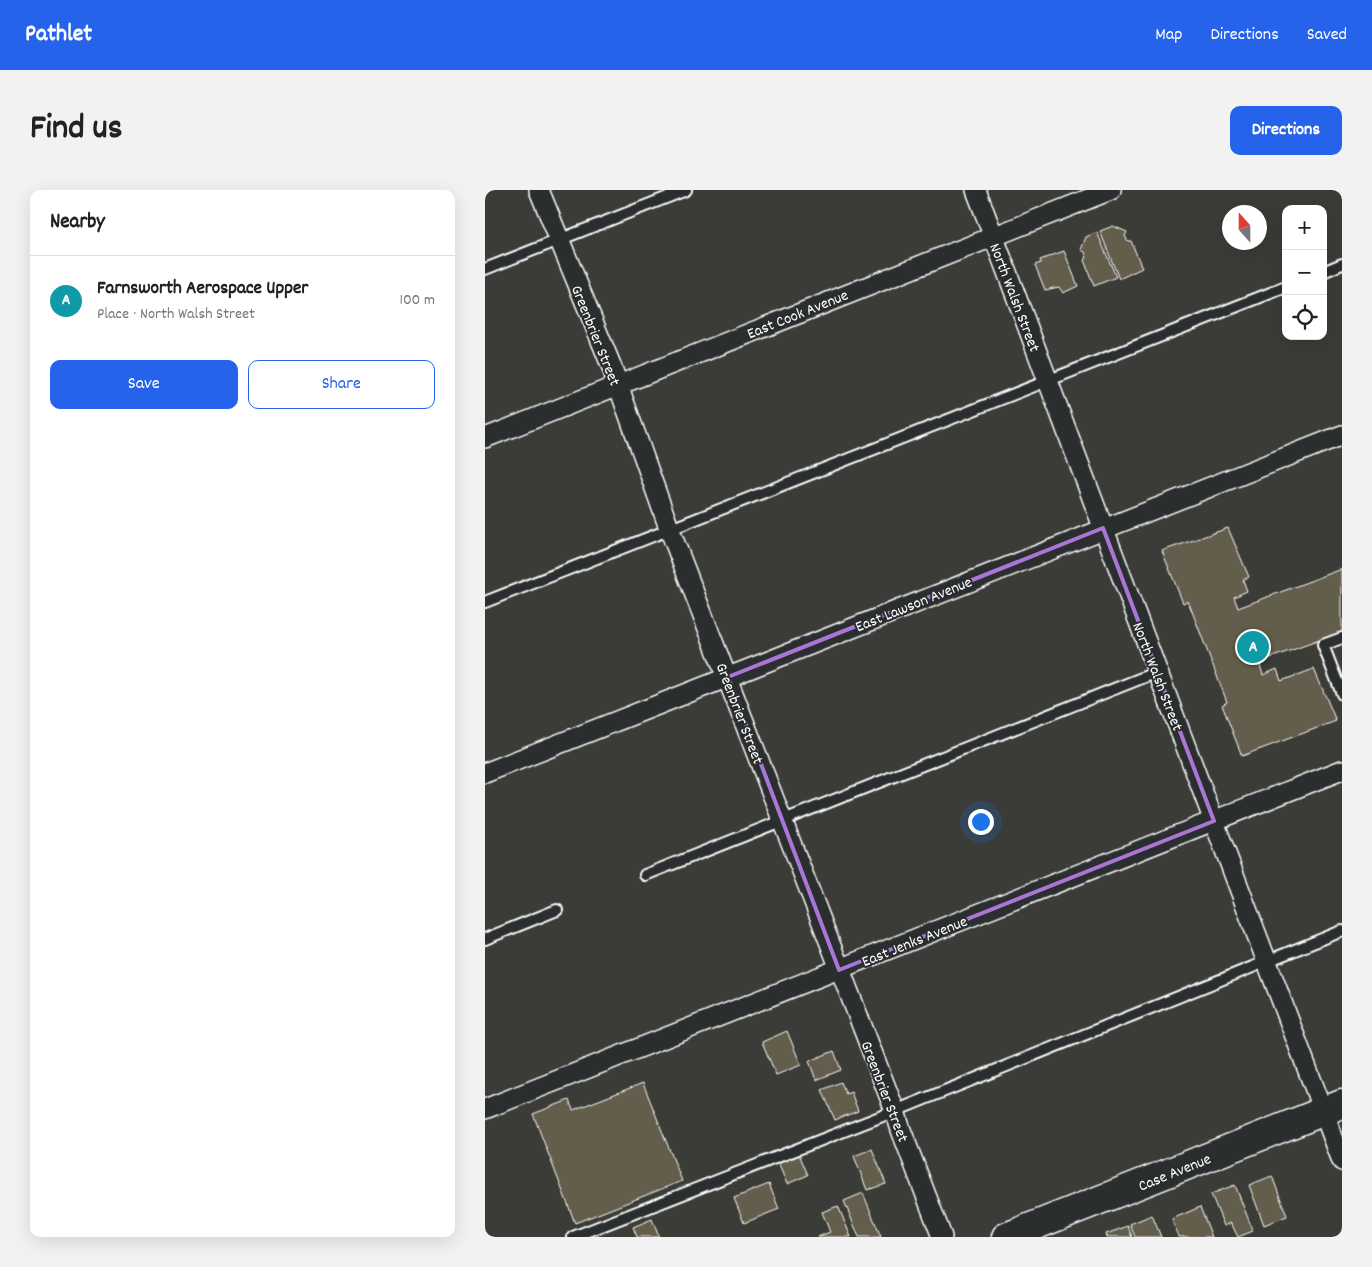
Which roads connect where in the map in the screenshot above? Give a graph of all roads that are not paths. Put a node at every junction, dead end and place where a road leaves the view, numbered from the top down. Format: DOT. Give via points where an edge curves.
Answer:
graph roads {
  1 [pos="539,190"];
  2 [pos="686,190"];
  3 [pos="976,190"];
  4 [pos="1111,190"];
  5 [pos="993,236"];
  6 [pos="558,240"];
  7 [pos="1342,264"];
  8 [pos="485,269"];
  9 [pos="1327,270"];
  10 [pos="1282,289"];
  11 [pos="1047,381"];
  12 [pos="618,385"];
  13 [pos="1342,435"];
  14 [pos="485,438"];
  15 [pos="669,528"];
  16 [pos="1103,528"];
  17 [pos="485,602"];
  18 [pos="1342,638"];
  19 [pos="1157,672"];
  20 [pos="728,677"];
  21 [pos="1342,694"];
  22 [pos="1342,770"];
  23 [pos="485,773"];
  24 [pos="781,820"];
  25 [pos="1214,821"];
  26 [pos="645,875"];
  27 [pos="557,910"];
  28 [pos="1342,931"];
  29 [pos="485,939"];
  30 [pos="1266,961"];
  31 [pos="839,970"];
  32 [pos="1333,1108"];
  33 [pos="485,1109"];
  34 [pos="895,1111"];
  35 [pos="1342,1161"];
  36 [pos="573,1237"];
  37 [pos="942,1237"];
  38 [pos="1006,1237"];
  1 -- 6 [label="street, Greenbrier Street"];
  2 -- 6 [label="lane"];
  3 -- 5 [label="street, North Walsh Street"];
  4 -- 5 [label="street, East Cook Avenue"];
  5 -- 11 [label="street, North Walsh Street"];
  5 -- 12 [label="street, East Cook Avenue"];
  6 -- 8 [label="lane"];
  6 -- 12 [label="street, Greenbrier Street"];
  7 -- 9 [label="lane"];
  10 -- 11 [label="lane"];
  11 -- 15 [label="lane"];
  11 -- 16 [label="street, North Walsh Street"];
  12 -- 14 [label="street, East Cook Avenue"];
  12 -- 15 [label="street, Greenbrier Street"];
  13 -- 16 [label="street, East Lawson Avenue"];
  15 -- 17 [label="lane"];
  15 -- 20 [label="street, Greenbrier Street"];
  16 -- 19 [label="street, North Walsh Street"];
  16 -- 20 [label="street, East Lawson Avenue"];
  18 -- 21 [label="lane" via="1323,645"];
  19 -- 24 [label="lane"];
  19 -- 25 [label="street, North Walsh Street"];
  20 -- 23 [label="street, East Lawson Avenue"];
  20 -- 24 [label="street, Greenbrier Street"];
  22 -- 25 [label="street, East Jenks Avenue"];
  24 -- 26 [label="lane"];
  24 -- 31 [label="street, Greenbrier Street"];
  25 -- 30 [label="street, North Walsh Street"];
  25 -- 31 [label="street, East Jenks Avenue"];
  27 -- 29 [label="lane"];
  28 -- 30 [label="lane"];
  30 -- 32 [label="street, North Walsh Street"];
  30 -- 34 [label="lane"];
  31 -- 33 [label="street, East Jenks Avenue"];
  31 -- 34 [label="street, Greenbrier Street"];
  32 -- 35 [label="street, North Walsh Street"];
  32 -- 38 [label="street, Case Avenue"];
  34 -- 36 [label="lane"];
  34 -- 37 [label="street, Greenbrier Street"];
}
